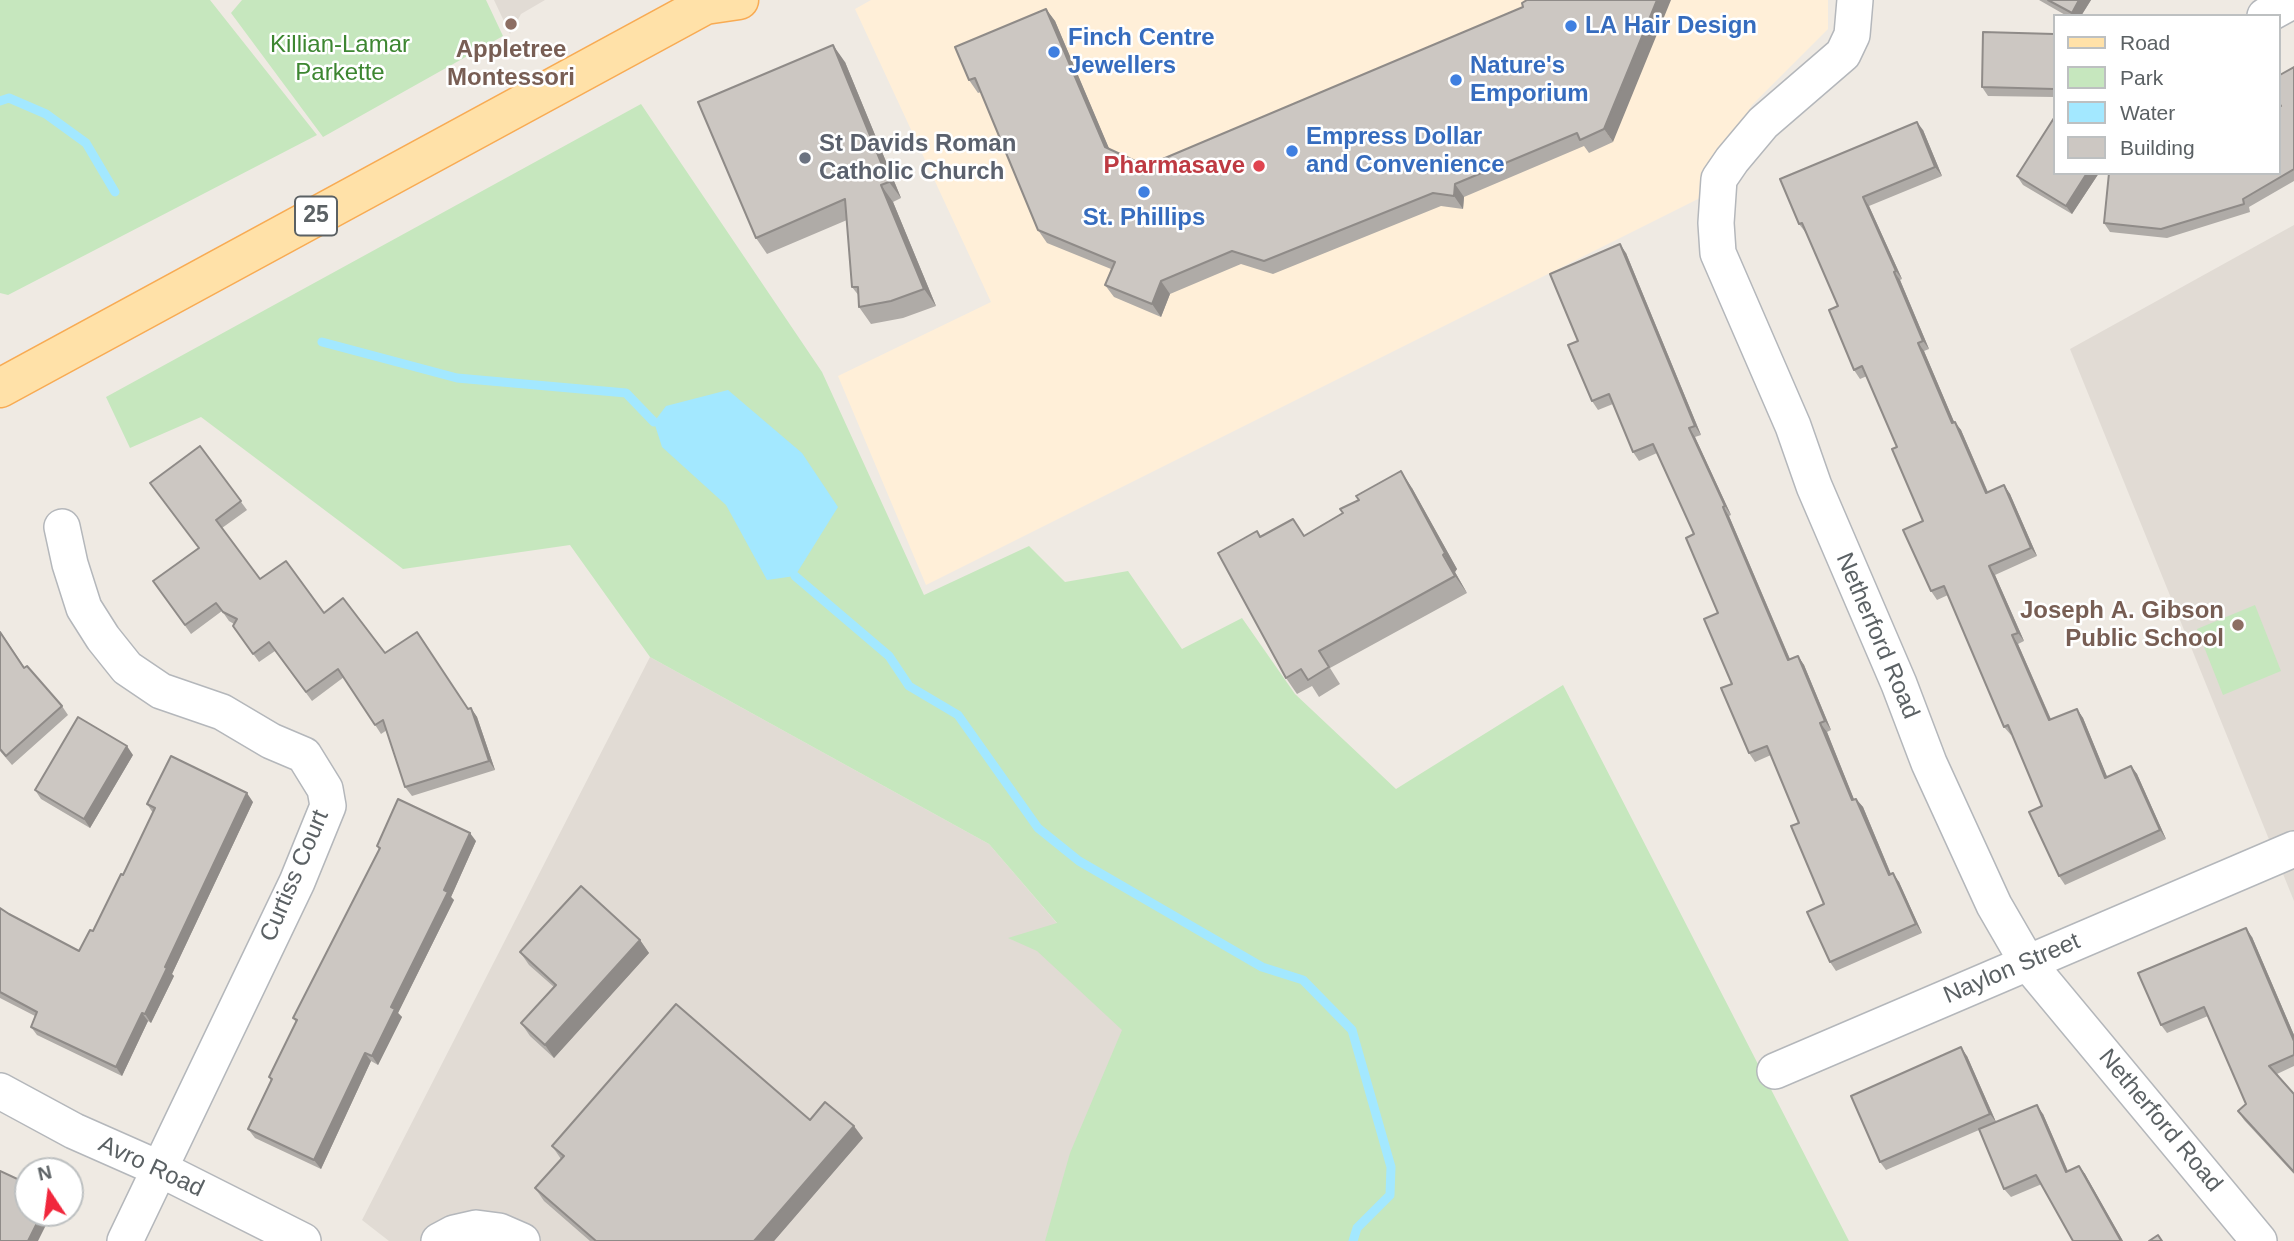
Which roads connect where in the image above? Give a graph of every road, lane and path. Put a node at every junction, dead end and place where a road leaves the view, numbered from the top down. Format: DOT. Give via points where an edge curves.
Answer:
graph roads {
  1 [pos="1855,0"];
  2 [pos="2294,0"];
  3 [pos="717,2"];
  4 [pos="2269,14"];
  5 [pos="0,388"];
  6 [pos="62,527"];
  7 [pos="2294,849"];
  8 [pos="2027,962"];
  9 [pos="1775,1072"];
  10 [pos="0,1091"];
  11 [pos="160,1169"];
  12 [pos="125,1241"];
  13 [pos="303,1241"];
  14 [pos="439,1241"];
  15 [pos="522,1241"];
  16 [pos="2259,1241"];
  1 -- 8 [label="street, Netherford Road" via="1852,35 1843,54 1763,122 1719,179 1717,253 1783,402 1929,763 1994,905"];
  2 -- 4 [label="street"];
  3 -- 5 [label="main road, 25"];
  6 -- 11 [label="street, Curtiss Court" via="84,608 127,668 161,691 222,712 304,755 325,789 328,806 297,882"];
  7 -- 8 [label="street, Naylon Street"];
  8 -- 9 [label="street, Naylon Street"];
  8 -- 16 [label="street, Netherford Road"];
  10 -- 11 [label="street, Avro Road" via="74,1131"];
  11 -- 12 [label="street"];
  11 -- 13 [label="street, Avro Road"];
  14 -- 15 [label="street" via="476,1228"];
}
